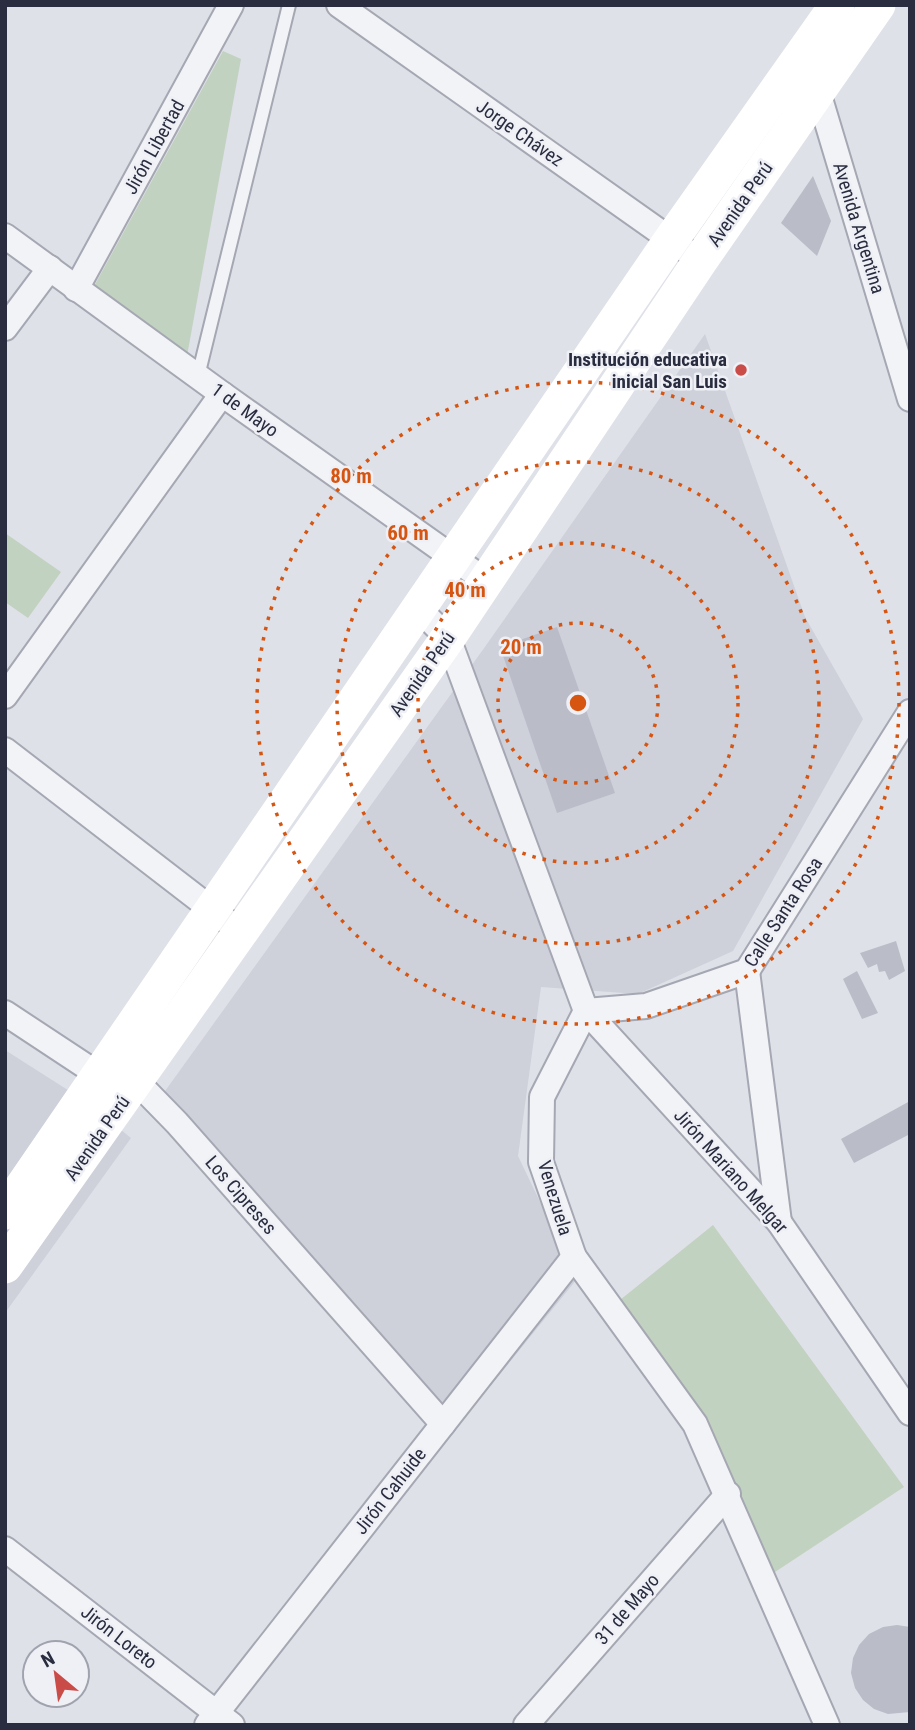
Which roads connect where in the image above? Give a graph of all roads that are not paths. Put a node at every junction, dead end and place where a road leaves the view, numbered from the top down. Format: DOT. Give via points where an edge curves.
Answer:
graph roads {
  1 [pos="231,5"];
  2 [pos="289,5"];
  3 [pos="339,5"];
  4 [pos="837,5"];
  5 [pos="870,8"];
  6 [pos="796,64"];
  7 [pos="818,92"];
  8 [pos="5,236"];
  9 [pos="671,240"];
  10 [pos="700,261"];
  11 [pos="50,268"];
  12 [pos="76,289"];
  13 [pos="5,328"];
  14 [pos="198,376"];
  15 [pos="222,394"];
  16 [pos="910,399"];
  17 [pos="453,559"];
  18 [pos="486,581"];
  19 [pos="419,608"];
  20 [pos="448,638"];
  21 [pos="5,696"];
  22 [pos="910,712"];
  23 [pos="5,750"];
  24 [pos="212,908"];
  25 [pos="241,932"];
  26 [pos="747,971"];
  27 [pos="586,1010"];
  28 [pos="5,1013"];
  29 [pos="99,1075"];
  30 [pos="137,1082"];
  31 [pos="5,1212"];
  32 [pos="779,1222"];
  33 [pos="574,1257"];
  34 [pos="5,1266"];
  35 [pos="910,1413"];
  36 [pos="443,1424"];
  37 [pos="728,1494"];
  38 [pos="5,1549"];
  39 [pos="218,1721"];
  40 [pos="526,1725"];
  41 [pos="827,1725"];
  1 -- 12 [label="street, Jirón Libertad"];
  2 -- 14 [label="lane"];
  3 -- 9 [label="street, Jorge Chávez"];
  4 -- 6 [label="main road, Avenida Perú"];
  5 -- 7 [label="main road, Avenida Perú"];
  6 -- 7 [label="street, Avenida Argentina"];
  6 -- 9 [label="main road, Avenida Perú"];
  7 -- 10 [label="main road, Avenida Perú"];
  7 -- 16 [label="street, Avenida Argentina"];
  8 -- 11 [label="street, 1 de Mayo"];
  9 -- 10 [label="street, Jorge Chávez"];
  9 -- 17 [label="main road, Avenida Perú"];
  10 -- 18 [label="main road, Avenida Perú"];
  11 -- 12 [label="street, 1 de Mayo"];
  11 -- 13 [label="street"];
  12 -- 14 [label="street, 1 de Mayo"];
  14 -- 15 [label="street, 1 de Mayo"];
  15 -- 17 [label="street, 1 de Mayo"];
  15 -- 21 [label="street"];
  17 -- 18 [label="street, 1 de Mayo"];
  17 -- 19 [label="main road, Avenida Perú"];
  18 -- 20 [label="main road, Avenida Perú"];
  19 -- 20 [label="street"];
  19 -- 24 [label="main road, Avenida Perú"];
  20 -- 25 [label="main road, Avenida Perú"];
  20 -- 27 [label="street"];
  22 -- 26 [label="street, Calle Santa Rosa"];
  23 -- 24 [label="street"];
  24 -- 25 [label="street"];
  24 -- 29 [label="main road, Avenida Perú"];
  25 -- 30 [label="main road, Avenida Perú"];
  26 -- 27 [label="street, Calle Santa Rosa" via="646,1006"];
  26 -- 32 [label="street"];
  27 -- 32 [label="street, Jirón Mariano Melgar"];
  27 -- 33 [label="street, Venezuela" via="542,1097 541,1162"];
  28 -- 29 [label="street"];
  29 -- 30 [label="street"];
  29 -- 31 [label="main road, Avenida Perú"];
  30 -- 34 [label="main road, Avenida Perú"];
  30 -- 36 [label="street, Los Cipreses"];
  32 -- 35 [label="street, Jirón Mariano Melgar"];
  33 -- 36 [label="street, Jirón Cahuide"];
  33 -- 37 [label="street, Venezuela" via="695,1424"];
  36 -- 39 [label="street, Jirón Cahuide"];
  37 -- 40 [label="street, 31 de Mayo"];
  37 -- 41 [label="street, Venezuela"];
  38 -- 39 [label="street, Jirón Loreto"];
}
